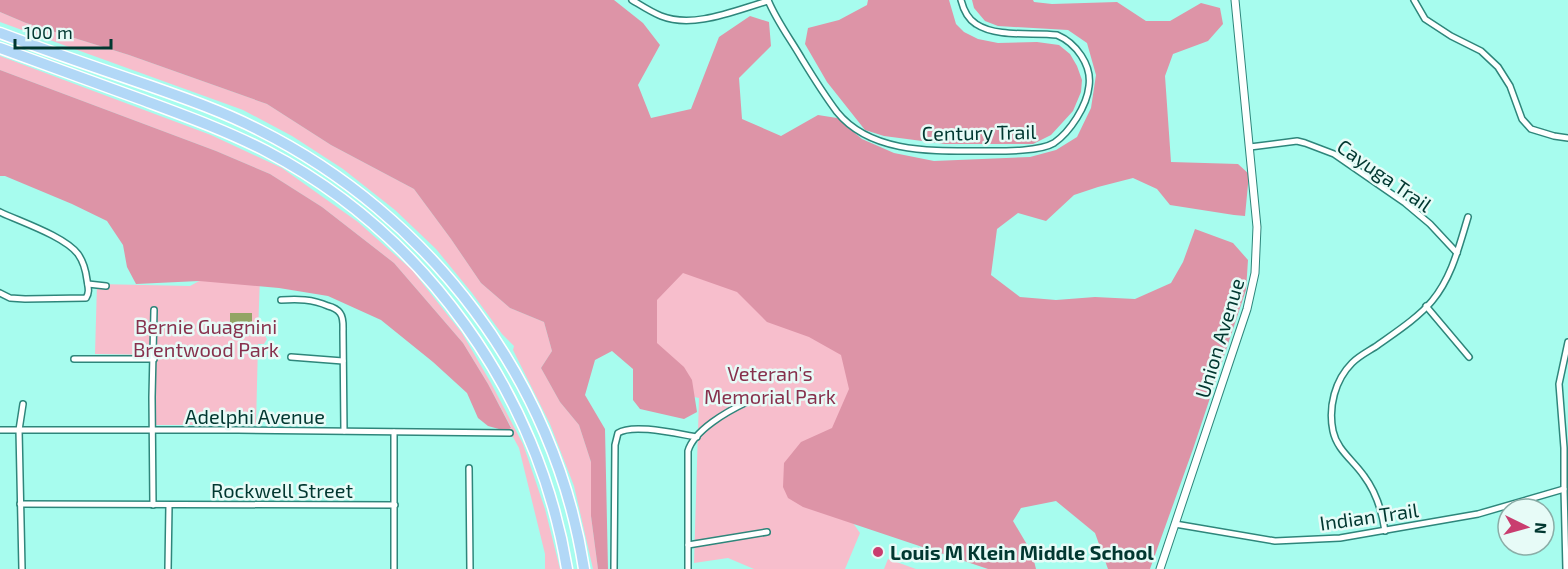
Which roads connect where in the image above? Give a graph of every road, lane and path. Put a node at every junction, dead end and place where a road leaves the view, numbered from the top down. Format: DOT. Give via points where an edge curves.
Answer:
graph roads {
  1 [pos="632,0"];
  2 [pos="961,0"];
  3 [pos="1235,0"];
  4 [pos="1414,0"];
  5 [pos="768,1"];
  6 [pos="0,33"];
  7 [pos="0,48"];
  8 [pos="1568,138"];
  9 [pos="1250,147"];
  10 [pos="0,212"];
  11 [pos="1468,217"];
  12 [pos="1457,253"];
  13 [pos="88,284"];
  14 [pos="106,286"];
  15 [pos="0,293"];
  16 [pos="281,300"];
  17 [pos="1426,306"];
  18 [pos="154,310"];
  19 [pos="1568,342"];
  20 [pos="291,357"];
  21 [pos="1468,357"];
  22 [pos="74,359"];
  23 [pos="154,359"];
  24 [pos="343,361"];
  25 [pos="747,402"];
  26 [pos="23,404"];
  27 [pos="0,430"];
  28 [pos="19,430"];
  29 [pos="152,430"];
  30 [pos="344,431"];
  31 [pos="394,432"];
  32 [pos="510,434"];
  33 [pos="697,437"];
  34 [pos="470,468"];
  35 [pos="1564,489"];
  36 [pos="20,504"];
  37 [pos="153,505"];
  38 [pos="169,505"];
  39 [pos="395,506"];
  40 [pos="1175,524"];
  41 [pos="1385,531"];
  42 [pos="767,532"];
  43 [pos="688,545"];
  44 [pos="22,569"];
  45 [pos="168,569"];
  46 [pos="394,569"];
  47 [pos="470,569"];
  48 [pos="567,569"];
  49 [pos="584,569"];
  50 [pos="614,569"];
  51 [pos="688,569"];
  52 [pos="1160,569"];
  53 [pos="1566,569"];
  1 -- 5 [label="street" via="677,21 706,18"];
  2 -- 5 [label="street, Century Trail" via="974,23 982,27 1057,35 1076,49 1090,85 1077,120 1054,142 1009,151 933,151 870,138 838,113"];
  3 -- 9 [label="street, Union Avenue"];
  4 -- 8 [label="street" via="1425,19 1481,51 1498,67 1522,119 1531,129"];
  6 -- 49 [label="highway" via="258,129 318,163 392,219 456,286 515,373 558,469"];
  7 -- 48 [label="highway" via="246,141 328,189 383,233 448,302 501,380 540,465"];
  9 -- 12 [label="street, Cayuga Trail" via="1297,141 1334,154 1405,203"];
  9 -- 40 [label="street, Union Avenue" via="1257,226 1255,273 1247,309"];
  10 -- 13 [label="street" via="70,247 78,254"];
  11 -- 12 [label="street"];
  12 -- 17 [label="street" via="1450,273"];
  13 -- 14 [label="street"];
  13 -- 15 [label="street" via="86,298 25,299"];
  16 -- 24 [label="street" via="307,299 340,312"];
  17 -- 21 [label="street"];
  17 -- 41 [label="street" via="1351,364 1333,399 1333,433 1342,452 1364,476 1376,497"];
  18 -- 23 [label="street"];
  19 -- 35 [label="street" via="1559,384"];
  20 -- 24 [label="street"];
  22 -- 23 [label="street"];
  23 -- 29 [label="street"];
  24 -- 30 [label="street"];
  25 -- 33 [label="street" via="723,414"];
  26 -- 28 [label="street"];
  27 -- 28 [label="street, Adelphi Avenue"];
  28 -- 29 [label="street, Adelphi Avenue"];
  28 -- 36 [label="street"];
  29 -- 30 [label="street, Adelphi Avenue"];
  29 -- 37 [label="street"];
  30 -- 31 [label="street, Adelphi Avenue"];
  31 -- 32 [label="street, Adelphi Avenue"];
  31 -- 39 [label="street"];
  33 -- 43 [label="street" via="688,451"];
  33 -- 50 [label="street" via="646,429 618,433"];
  34 -- 47 [label="street"];
  35 -- 41 [label="street, Indian Trail" via="1478,514"];
  35 -- 53 [label="street"];
  36 -- 37 [label="street"];
  36 -- 44 [label="street"];
  37 -- 38 [label="street, Rockwell Street"];
  38 -- 39 [label="street, Rockwell Street"];
  38 -- 45 [label="street"];
  39 -- 46 [label="street"];
  40 -- 41 [label="street, Indian Trail" via="1275,541"];
  40 -- 52 [label="street, Union Avenue"];
  42 -- 43 [label="street"];
  43 -- 51 [label="street"];
}
